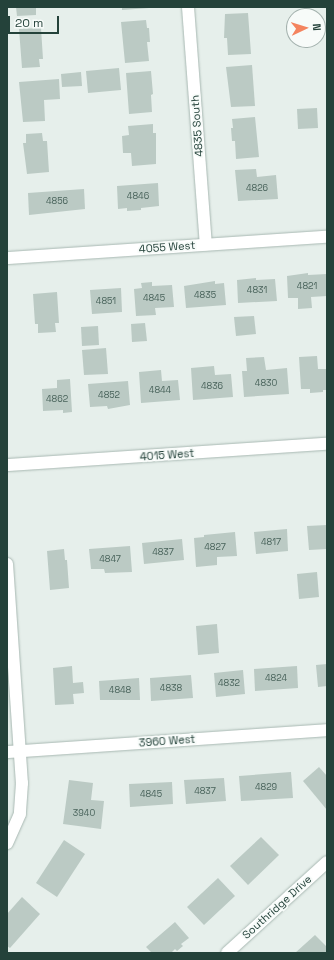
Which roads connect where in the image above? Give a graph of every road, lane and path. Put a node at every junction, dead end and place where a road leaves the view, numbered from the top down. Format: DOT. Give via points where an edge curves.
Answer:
graph roads {
  1 [pos="188,7"];
  2 [pos="327,237"];
  3 [pos="206,244"];
  4 [pos="7,258"];
  5 [pos="327,444"];
  6 [pos="7,466"];
  7 [pos="7,564"];
  8 [pos="327,730"];
  9 [pos="13,752"];
  10 [pos="7,843"];
  11 [pos="327,862"];
  12 [pos="227,953"];
  1 -- 3 [label="street, 4835 South"];
  2 -- 3 [label="street, 4055 West"];
  3 -- 4 [label="street, 4055 West"];
  5 -- 6 [label="street, 4015 West"];
  7 -- 9 [label="street"];
  8 -- 9 [label="street, 3960 West"];
  9 -- 10 [label="street" via="22,783 20,814"];
  11 -- 12 [label="street, Southridge Drive"];
}
